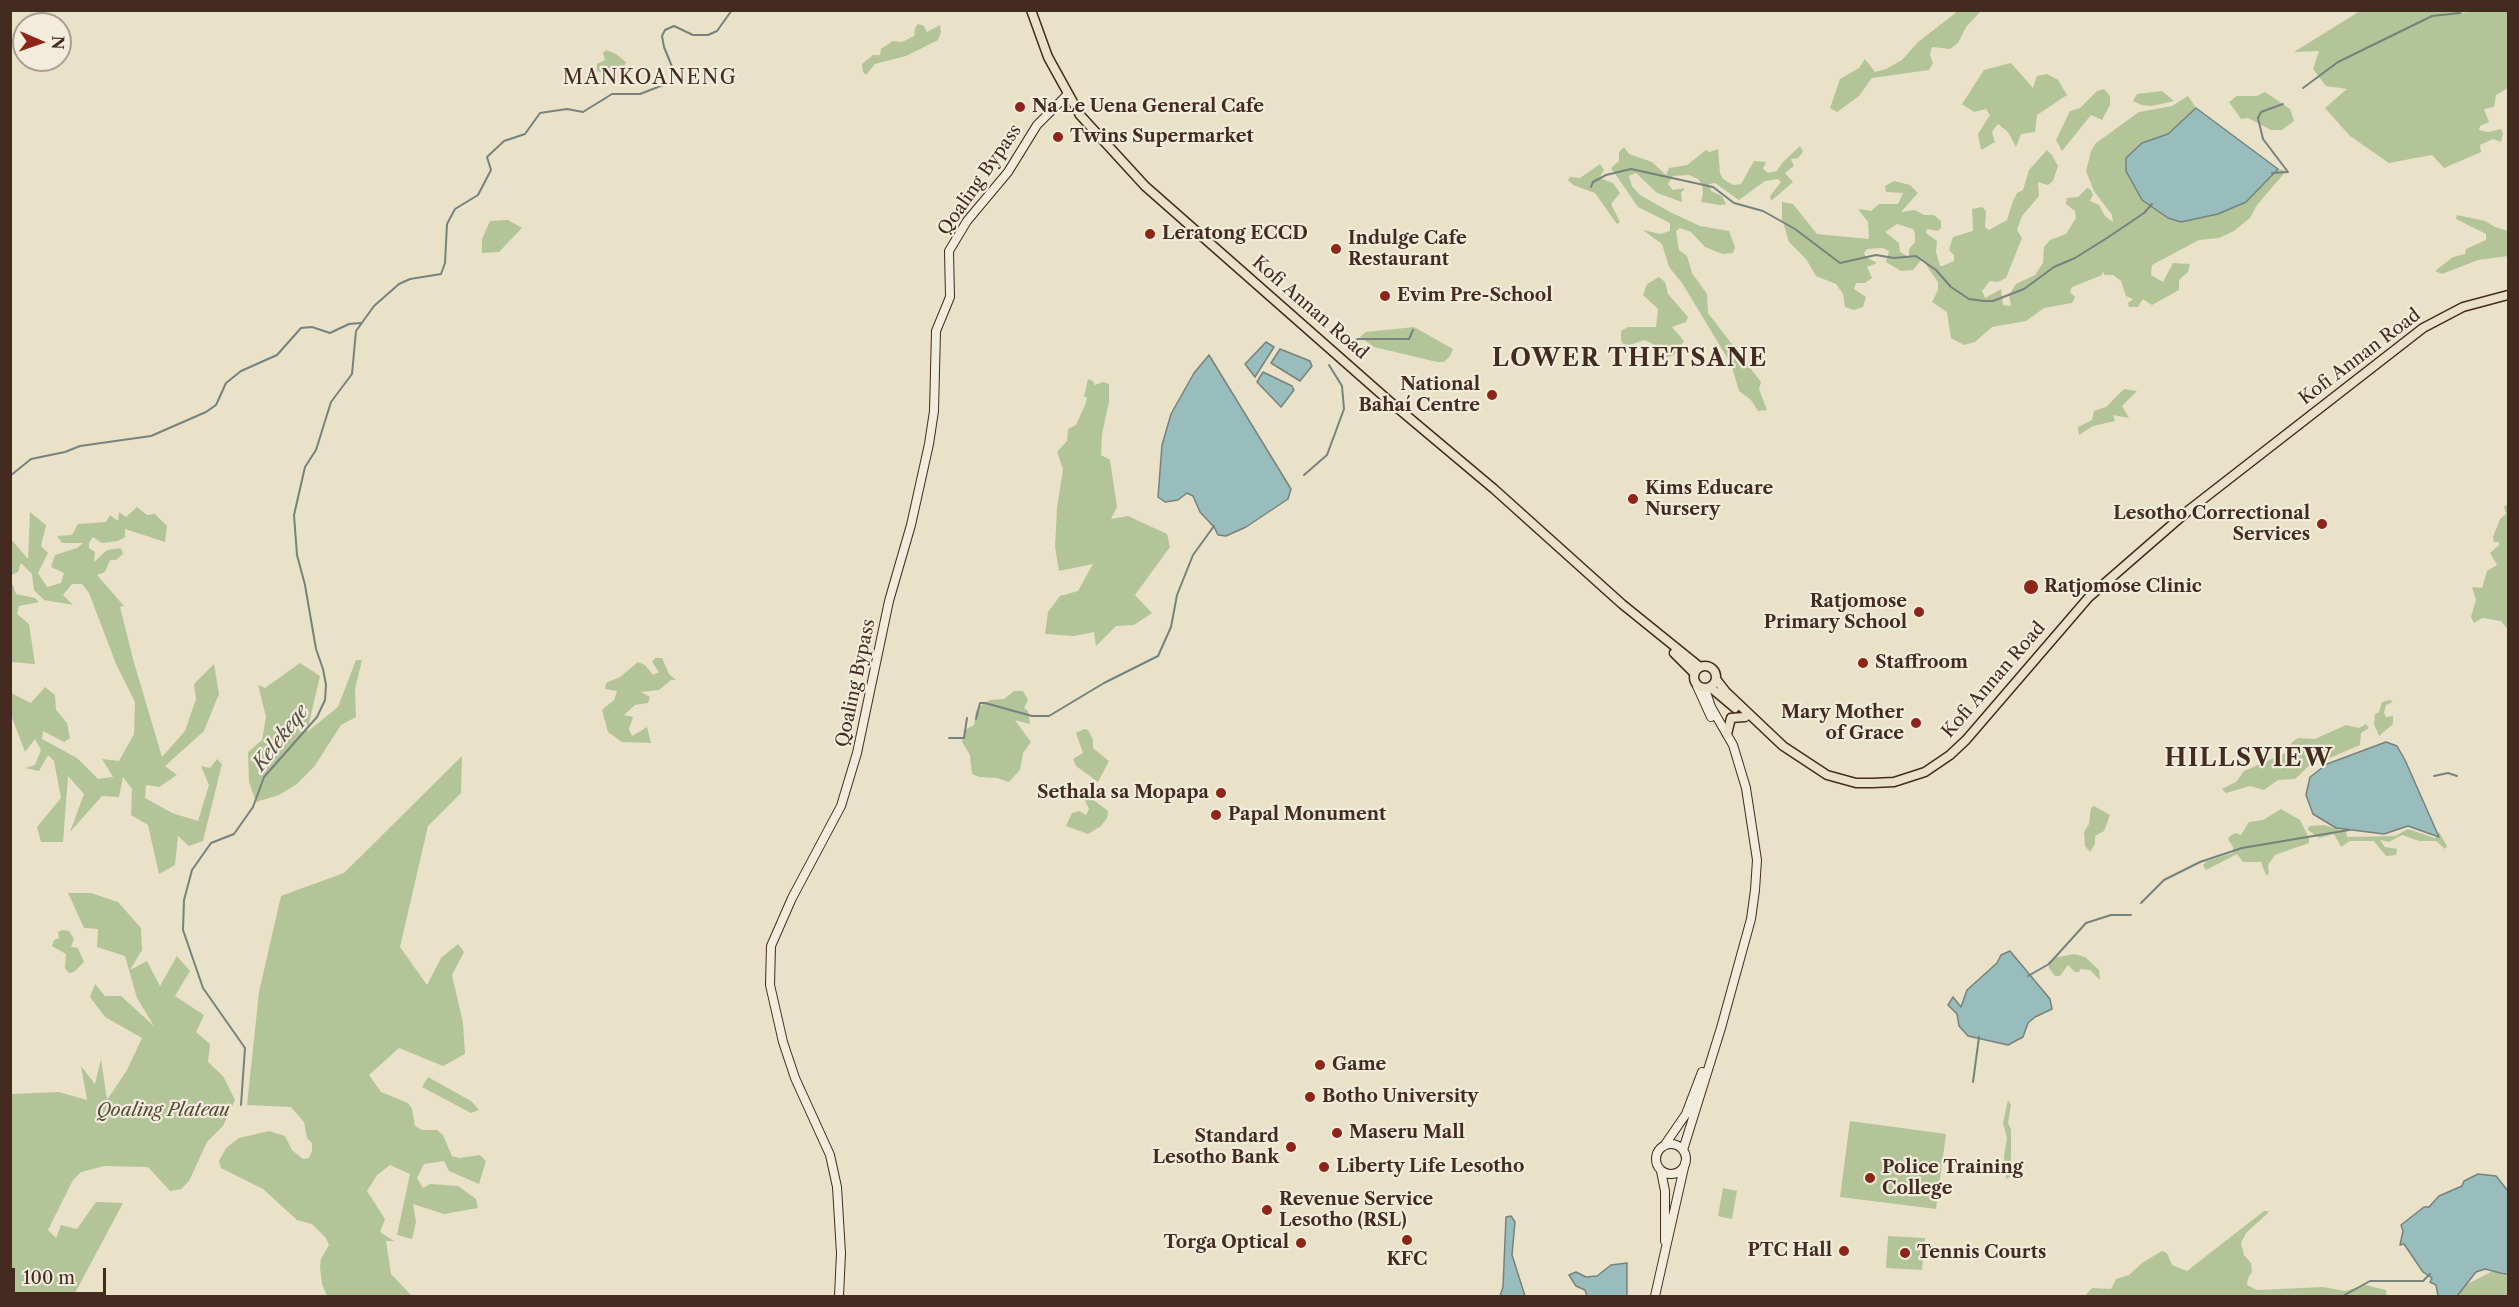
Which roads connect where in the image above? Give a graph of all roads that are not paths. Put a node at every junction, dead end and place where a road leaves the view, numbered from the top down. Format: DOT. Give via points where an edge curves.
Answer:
graph roads {
  1 [pos="1031,10"];
  2 [pos="1067,95"];
  3 [pos="2508,295"];
  4 [pos="1697,670"];
  5 [pos="1716,679"];
  6 [pos="1704,687"];
  7 [pos="1744,717"];
  8 [pos="1727,734"];
  9 [pos="1771,735"];
  10 [pos="1747,800"];
  11 [pos="1718,1038"];
  12 [pos="1664,1146"];
  13 [pos="1683,1150"];
  14 [pos="1685,1163"];
  15 [pos="1661,1171"];
  16 [pos="1664,1263"];
  17 [pos="839,1296"];
  18 [pos="1655,1296"];
  1 -- 2 [label="main road, Kofi Annan Road"];
  2 -- 4 [label="main road, Kofi Annan Road" via="1099,138 1145,186"];
  2 -- 17 [label="main road, Qoaling Bypass" via="1037,125 1008,172 967,221 949,251 951,297 936,331 929,444 889,602 857,753 841,806 771,946 770,985 783,1042 830,1155 837,1187 842,1253"];
  3 -- 9 [label="main road, Kofi Annan Road" via="2463,307 2423,328 2189,510 2089,597 1966,740 1925,772 1894,782 1857,783 1840,779 1806,763"];
  4 -- 5 [label="main road, Kofi Annan Road" via="1711,668"];
  4 -- 6 [label="main road"];
  5 -- 6 [label="main road"];
  5 -- 9 [label="main road, Kofi Annan Road"];
  6 -- 7 [label="main road, Kofi Annan Road"];
  6 -- 8 [label="main road"];
  6 -- 10 [label="main road" via="1704,706 1728,746"];
  7 -- 8 [label="main road" via="1731,718"];
  7 -- 9 [label="main road, Kofi Annan Road"];
  8 -- 10 [label="main road"];
  10 -- 11 [label="main road" via="1757,860 1755,890 1751,919"];
  11 -- 12 [label="main road" via="1686,1114"];
  11 -- 13 [label="main road"];
  12 -- 13 [label="main road" via="1672,1144"];
  12 -- 15 [label="main road" via="1655,1159"];
  13 -- 14 [label="main road"];
  14 -- 15 [label="main road" via="1676,1174"];
  14 -- 16 [label="main road"];
  15 -- 16 [label="main road" via="1665,1191"];
  16 -- 18 [label="main road"];
}
